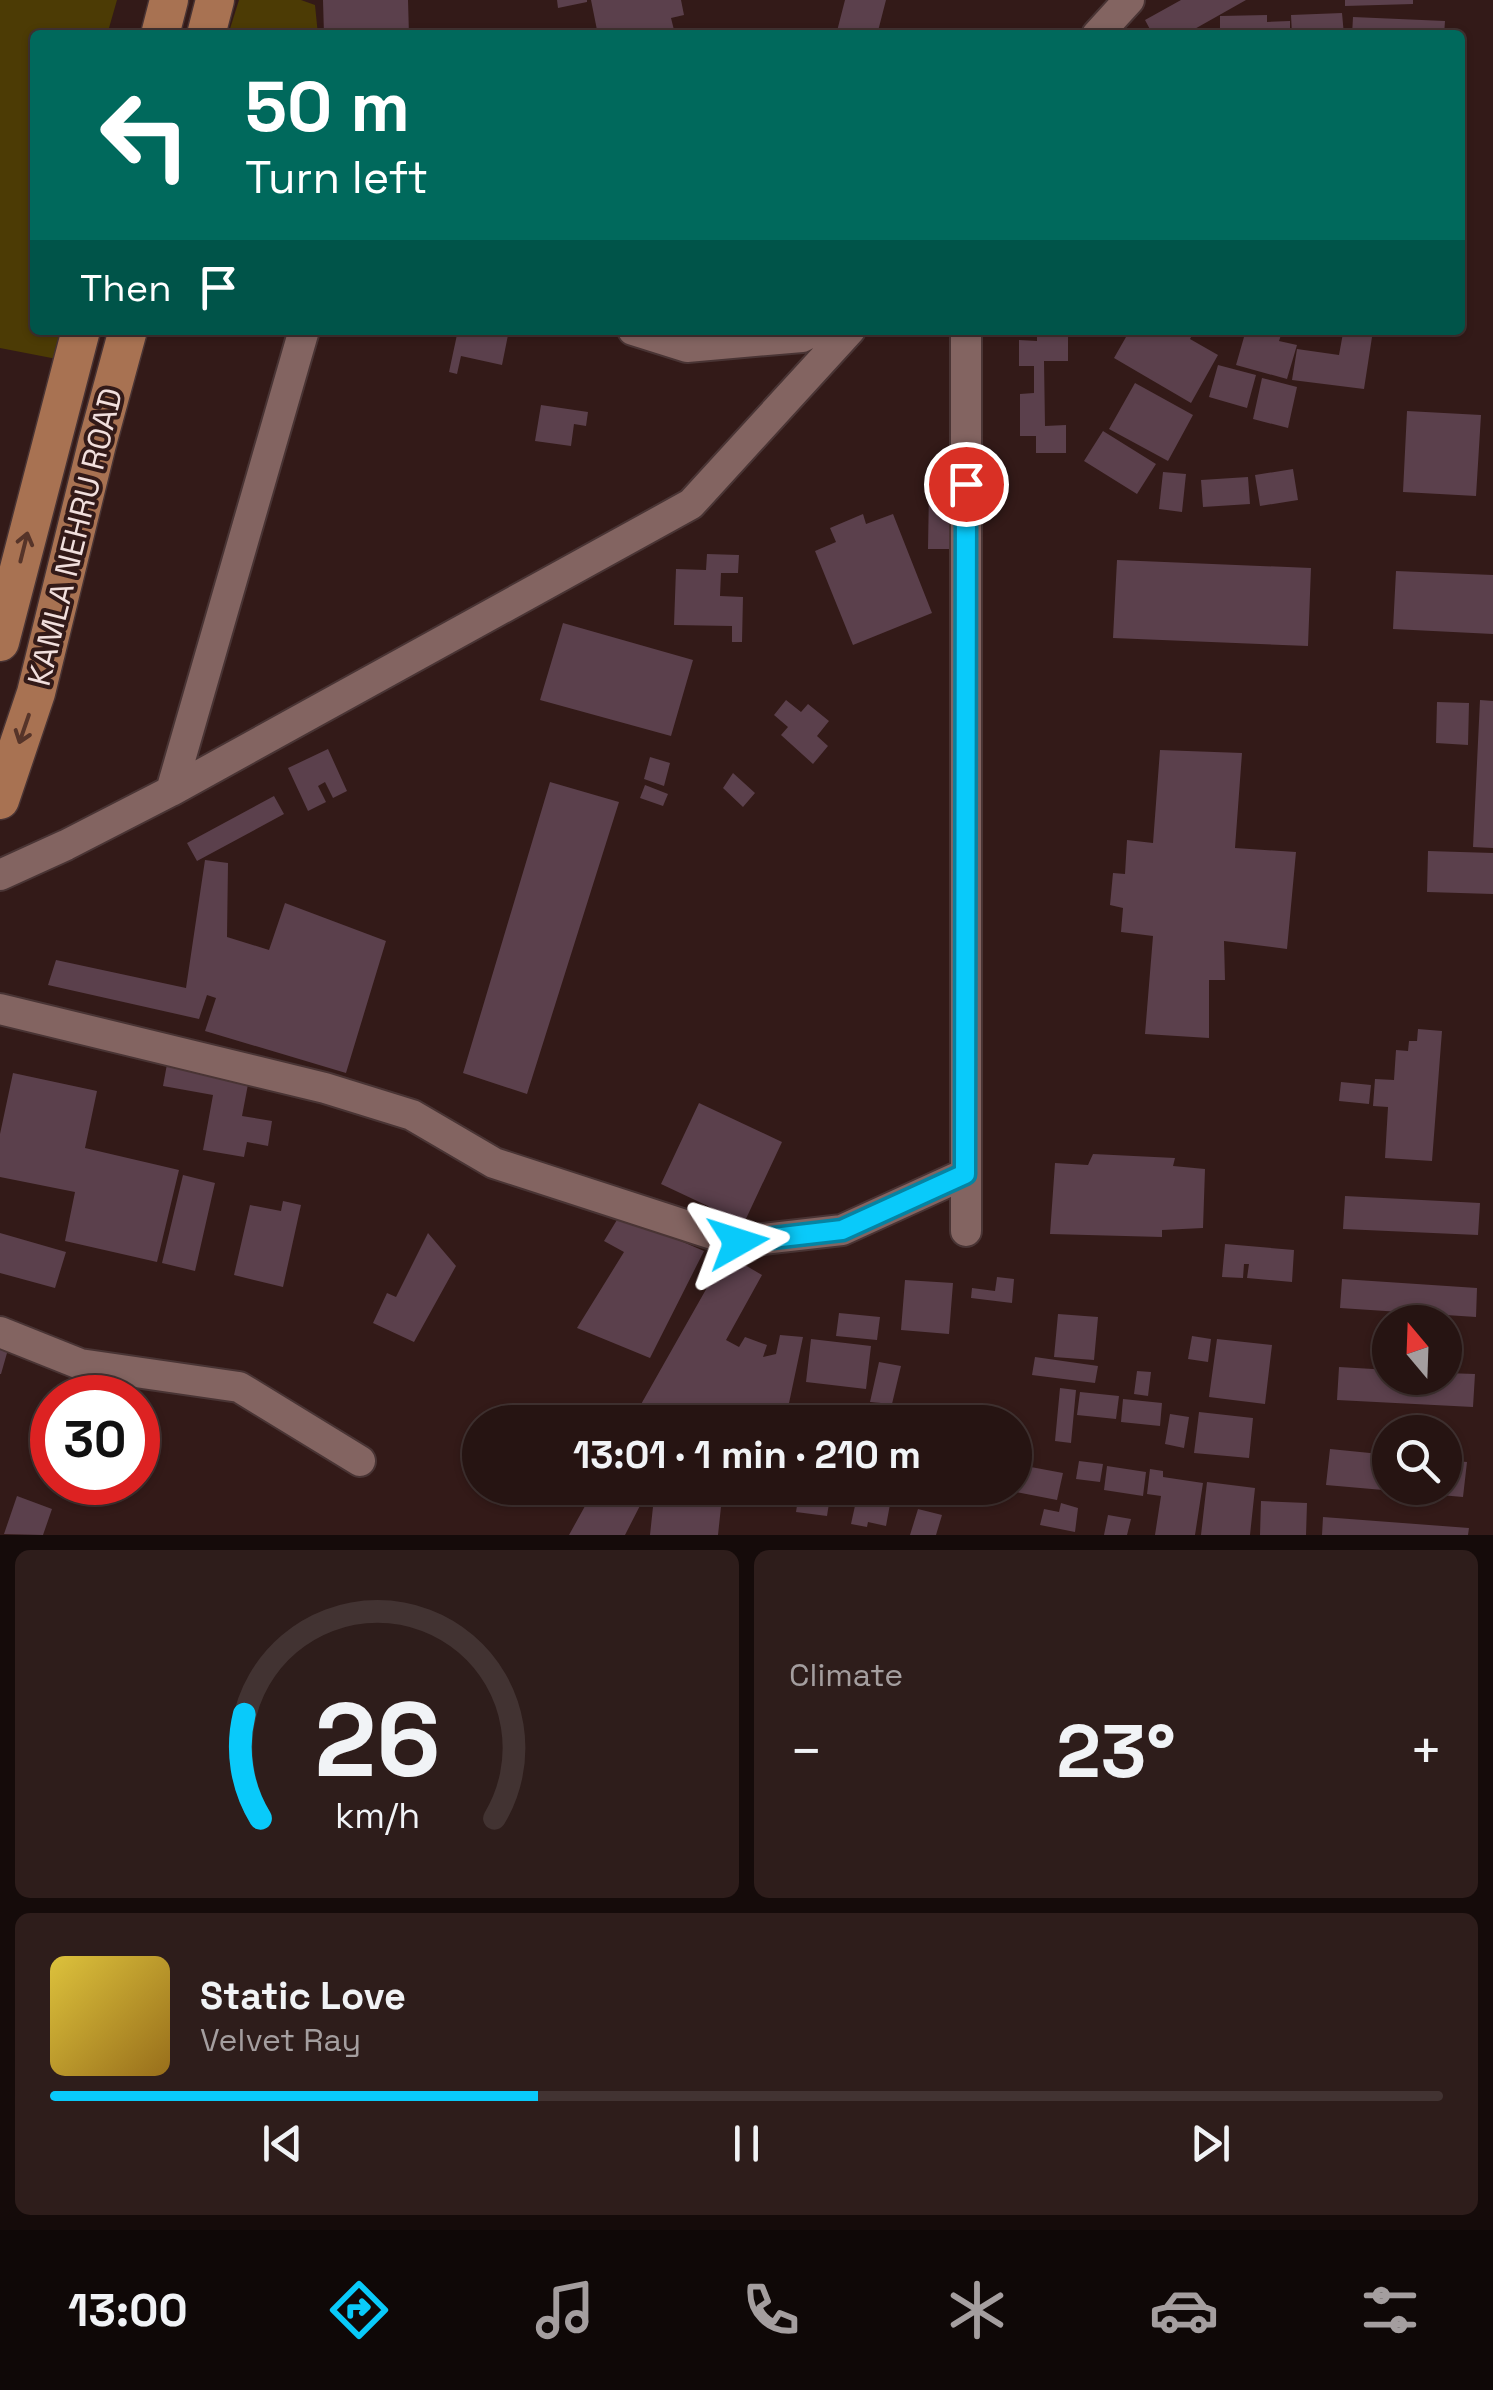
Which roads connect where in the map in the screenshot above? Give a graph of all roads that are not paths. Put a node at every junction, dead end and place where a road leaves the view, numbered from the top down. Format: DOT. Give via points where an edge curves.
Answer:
graph roads {
  1 [pos="169,0"];
  2 [pos="214,0"];
  3 [pos="1129,0"];
  4 [pos="161,30"];
  5 [pos="207,30"];
  6 [pos="1102,30"];
  7 [pos="80,335"];
  8 [pos="127,335"];
  9 [pos="303,335"];
  10 [pos="651,335"];
  11 [pos="806,335"];
  12 [pos="845,335"];
  13 [pos="966,335"];
  14 [pos="0,642"];
  15 [pos="171,790"];
  16 [pos="0,800"];
  17 [pos="0,875"];
  18 [pos="0,1009"];
  19 [pos="965,1174"];
  20 [pos="966,1231"];
  21 [pos="0,1332"];
  22 [pos="360,1461"];
  1 -- 4 [label="main road"];
  2 -- 5 [label="main road"];
  3 -- 6 [label="street"];
  14 -- 7 [label="main road, KAMLA NEHRU ROAD, one-way"];
  8 -- 16 [label="main road, KAMLA NEHRU ROAD, one-way" via="36,693"];
  9 -- 15 [label="street"];
  10 -- 11 [label="street" via="687,346"];
  12 -- 15 [label="street" via="691,504"];
  13 -- 19 [label="street"];
  15 -- 17 [label="street"];
  18 -- 19 [label="street" via="412,1114 494,1163 738,1242 842,1230"];
  19 -- 20 [label="street"];
  21 -- 22 [label="street" via="80,1364 239,1387"];
}
